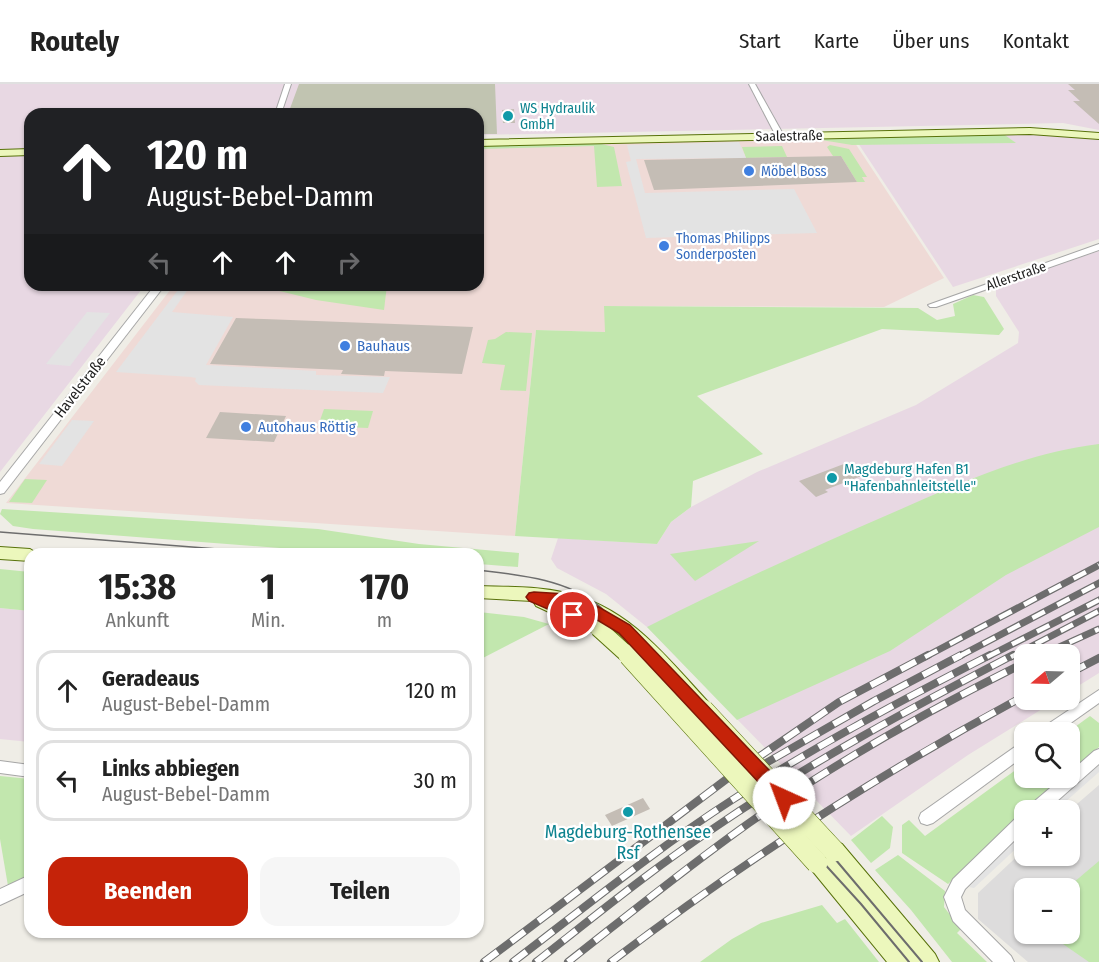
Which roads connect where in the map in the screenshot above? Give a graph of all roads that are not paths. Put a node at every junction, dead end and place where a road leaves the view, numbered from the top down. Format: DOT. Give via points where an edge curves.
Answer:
graph roads {
  1 [pos="288,84"];
  2 [pos="752,84"];
  3 [pos="280,108"];
  4 [pos="780,136"];
  5 [pos="1099,136"];
  6 [pos="484,143"];
  7 [pos="24,152"];
  8 [pos="0,153"];
  9 [pos="1099,247"];
  10 [pos="155,291"];
  11 [pos="933,305"];
  12 [pos="0,490"];
  13 [pos="0,553"];
  14 [pos="24,555"];
  15 [pos="484,593"];
  16 [pos="1099,696"];
  17 [pos="1061,722"];
  18 [pos="1014,755"];
  19 [pos="1099,755"];
  20 [pos="0,767"];
  21 [pos="24,770"];
  22 [pos="1047,800"];
  23 [pos="927,818"];
  24 [pos="1014,830"];
  25 [pos="825,857"];
  26 [pos="24,886"];
  27 [pos="0,897"];
  28 [pos="903,962"];
  29 [pos="927,962"];
  30 [pos="1005,962"];
  1 -- 3 [label="street"];
  2 -- 4 [label="street"];
  4 -- 5 [label="main road, Saalestraße" via="1030,131"];
  4 -- 6 [label="main road, Saalestraße"];
  7 -- 8 [label="main road"];
  9 -- 11 [label="street, Allerstraße"];
  10 -- 12 [label="street, Havelstraße"];
  13 -- 14 [label="main road"];
  15 -- 25 [label="main road, bridge" via="534,597 638,640"];
  16 -- 17 [label="street"];
  18 -- 23 [label="street"];
  19 -- 22 [label="street"];
  20 -- 21 [label="street"];
  24 -- 30 [label="street" via="953,893 959,915"];
  25 -- 28 [label="main road"];
  25 -- 29 [label="main road"];
  26 -- 27 [label="street"];
}
